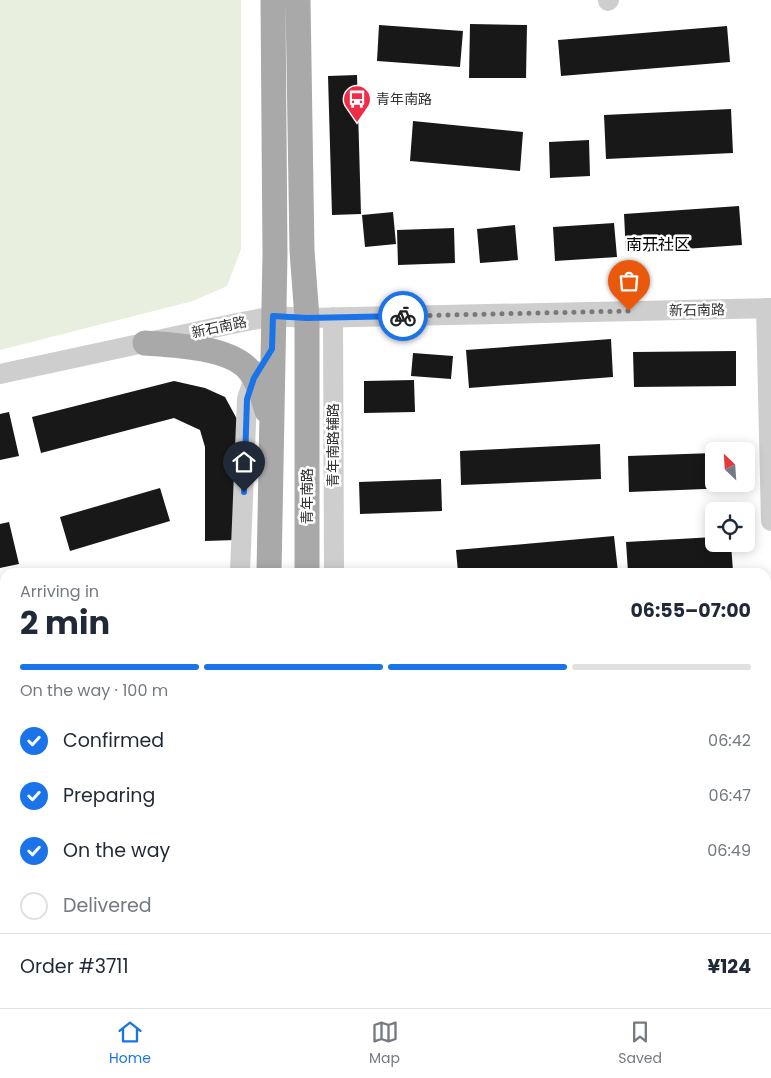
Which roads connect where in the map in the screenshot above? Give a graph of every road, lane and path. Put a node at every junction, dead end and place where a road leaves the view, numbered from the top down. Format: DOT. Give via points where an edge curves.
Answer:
graph roads {
  1 [pos="272,0"];
  2 [pos="298,0"];
  3 [pos="769,308"];
  4 [pos="273,316"];
  5 [pos="333,317"];
  6 [pos="307,318"];
  7 [pos="145,343"];
  8 [pos="272,349"];
  9 [pos="0,374"];
  10 [pos="254,378"];
  11 [pos="271,426"];
  12 [pos="771,521"];
  13 [pos="240,568"];
  14 [pos="269,568"];
  15 [pos="307,568"];
  16 [pos="334,568"];
  1 -- 4 [label="main road"];
  2 -- 6 [label="main road, 青年南路" via="302,251"];
  3 -- 5 [label="street, 新石南路"];
  3 -- 12 [label="street"];
  4 -- 6 [label="street, 新石南路"];
  4 -- 7 [label="street, 新石南路"];
  4 -- 8 [label="main road"];
  5 -- 6 [label="street, 新石南路"];
  5 -- 16 [label="street, 青年南路辅路"];
  6 -- 15 [label="main road, 青年南路"];
  7 -- 9 [label="street, 新石南路"];
  7 -- 10 [label="main road" via="219,353 234,358"];
  8 -- 10 [label="street"];
  8 -- 11 [label="main road"];
  10 -- 11 [label="main road"];
  10 -- 13 [label="street" via="247,399"];
  11 -- 14 [label="main road"];
}
